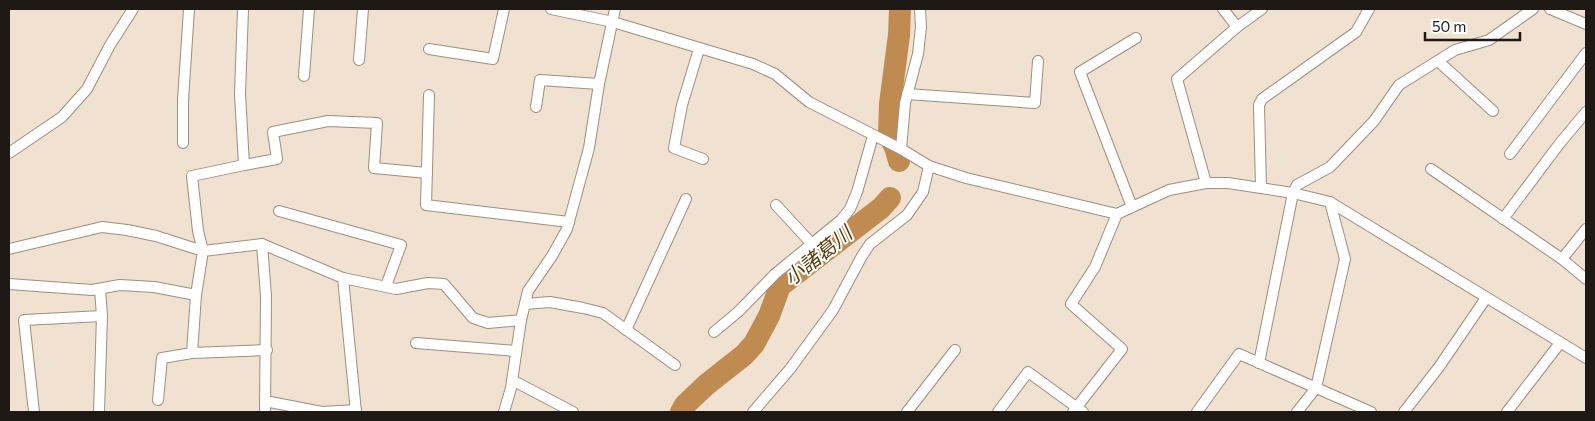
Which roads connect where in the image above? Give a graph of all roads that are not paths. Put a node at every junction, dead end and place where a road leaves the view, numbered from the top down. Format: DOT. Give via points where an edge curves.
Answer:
graph roads {
  1 [pos="133,9"];
  2 [pos="189,9"];
  3 [pos="243,9"];
  4 [pos="309,9"];
  5 [pos="363,9"];
  6 [pos="504,9"];
  7 [pos="551,9"];
  8 [pos="615,9"];
  9 [pos="920,9"];
  10 [pos="1222,9"];
  11 [pos="1262,9"];
  12 [pos="1369,9"];
  13 [pos="1533,9"];
  14 [pos="1550,9"];
  15 [pos="612,22"];
  16 [pos="1586,24"];
  17 [pos="1237,27"];
  18 [pos="1136,38"];
  19 [pos="429,48"];
  20 [pos="699,49"];
  21 [pos="1586,53"];
  22 [pos="359,60"];
  23 [pos="1038,61"];
  24 [pos="1438,61"];
  25 [pos="304,76"];
  26 [pos="599,84"];
  27 [pos="907,94"];
  28 [pos="430,95"];
  29 [pos="536,107"];
  30 [pos="1493,111"];
  31 [pos="1586,112"];
  32 [pos="874,136"];
  33 [pos="183,143"];
  34 [pos="900,148"];
  35 [pos="9,153"];
  36 [pos="1510,154"];
  37 [pos="703,159"];
  38 [pos="244,165"];
  39 [pos="929,166"];
  40 [pos="1431,169"];
  41 [pos="427,173"];
  42 [pos="1206,183"];
  43 [pos="1261,188"];
  44 [pos="1293,193"];
  45 [pos="686,199"];
  46 [pos="1330,202"];
  47 [pos="776,205"];
  48 [pos="1132,207"];
  49 [pos="279,211"];
  50 [pos="1117,214"];
  51 [pos="1503,219"];
  52 [pos="569,222"];
  53 [pos="1586,229"];
  54 [pos="811,243"];
  55 [pos="262,244"];
  56 [pos="9,249"];
  57 [pos="203,252"];
  58 [pos="1562,259"];
  59 [pos="343,278"];
  60 [pos="1586,278"];
  61 [pos="9,284"];
  62 [pos="386,286"];
  63 [pos="100,289"];
  64 [pos="196,295"];
  65 [pos="1486,298"];
  66 [pos="525,304"];
  67 [pos="102,316"];
  68 [pos="521,320"];
  69 [pos="626,330"];
  70 [pos="714,332"];
  71 [pos="416,343"];
  72 [pos="1560,343"];
  73 [pos="267,350"];
  74 [pos="955,350"];
  75 [pos="516,351"];
  76 [pos="192,353"];
  77 [pos="1586,358"];
  78 [pos="1259,363"];
  79 [pos="675,365"];
  80 [pos="512,380"];
  81 [pos="1316,388"];
  82 [pos="158,400"];
  83 [pos="265,401"];
  84 [pos="356,411"];
  85 [pos="1077,411"];
  86 [pos="34,412"];
  87 [pos="99,412"];
  88 [pos="265,412"];
  89 [pos="504,412"];
  90 [pos="573,412"];
  91 [pos="753,412"];
  92 [pos="907,412"];
  93 [pos="998,412"];
  94 [pos="1197,412"];
  95 [pos="1297,412"];
  96 [pos="1371,412"];
  97 [pos="1404,412"];
  98 [pos="1507,412"];
  1 -- 35 [label="street" via="87,89 62,117"];
  2 -- 33 [label="street"];
  3 -- 38 [label="street" via="240,94"];
  4 -- 25 [label="street"];
  5 -- 22 [label="street"];
  6 -- 19 [label="street" via="493,59"];
  7 -- 15 [label="street"];
  8 -- 15 [label="street"];
  9 -- 27 [label="street" via="918,54"];
  10 -- 17 [label="street"];
  11 -- 17 [label="street"];
  12 -- 43 [label="street" via="1356,32 1262,99 1259,105"];
  13 -- 24 [label="street" via="1489,40 1455,50"];
  14 -- 16 [label="street"];
  15 -- 20 [label="street"];
  15 -- 26 [label="street"];
  17 -- 42 [label="street" via="1178,79"];
  18 -- 48 [label="street" via="1080,72"];
  20 -- 32 [label="street" via="753,64 775,74 809,102"];
  20 -- 37 [label="street" via="682,105 674,148"];
  21 -- 36 [label="street"];
  23 -- 27 [label="street" via="1034,103"];
  24 -- 30 [label="street"];
  24 -- 44 [label="street" via="1399,85 1374,121 1330,167 1297,185"];
  26 -- 29 [label="street" via="540,80"];
  26 -- 52 [label="street" via="588,148"];
  27 -- 34 [label="street"];
  28 -- 41 [label="street"];
  31 -- 51 [label="street"];
  32 -- 34 [label="street"];
  32 -- 54 [label="street" via="850,209"];
  34 -- 39 [label="street"];
  38 -- 41 [label="street" via="277,159 273,132 328,121 378,123 374,168"];
  38 -- 57 [label="street" via="192,176"];
  39 -- 50 [label="street"];
  39 -- 91 [label="street" via="923,192 907,215 870,244 834,310"];
  40 -- 51 [label="street"];
  41 -- 52 [label="street" via="426,205"];
  42 -- 43 [label="street"];
  42 -- 48 [label="street" via="1169,190"];
  43 -- 44 [label="street"];
  44 -- 46 [label="street"];
  44 -- 78 [label="street"];
  45 -- 69 [label="street"];
  46 -- 65 [label="street"];
  46 -- 81 [label="street" via="1346,259"];
  47 -- 54 [label="street"];
  48 -- 50 [label="street"];
  49 -- 62 [label="street" via="401,246"];
  50 -- 85 [label="street" via="1095,267 1072,304 1122,349"];
  51 -- 58 [label="street"];
  52 -- 66 [label="street" via="552,256 528,291"];
  53 -- 58 [label="street"];
  54 -- 70 [label="street"];
  55 -- 57 [label="street"];
  55 -- 59 [label="street"];
  55 -- 73 [label="street"];
  56 -- 57 [label="street" via="102,227 156,236"];
  57 -- 64 [label="street"];
  58 -- 60 [label="street"];
  59 -- 62 [label="street"];
  59 -- 84 [label="street"];
  61 -- 63 [label="street"];
  62 -- 68 [label="street" via="396,289 428,283 444,284 473,318 488,323"];
  63 -- 64 [label="street" via="120,285 154,287"];
  63 -- 67 [label="street"];
  64 -- 76 [label="street"];
  65 -- 72 [label="street"];
  65 -- 97 [label="street"];
  66 -- 68 [label="street"];
  66 -- 69 [label="street" via="550,302 584,308 603,313"];
  67 -- 86 [label="street" via="24,320"];
  67 -- 87 [label="street"];
  68 -- 75 [label="street"];
  69 -- 79 [label="street"];
  71 -- 75 [label="street"];
  72 -- 77 [label="street"];
  72 -- 98 [label="street"];
  73 -- 76 [label="street"];
  73 -- 83 [label="street"];
  74 -- 92 [label="street"];
  75 -- 80 [label="street"];
  76 -- 82 [label="street" via="162,358"];
  78 -- 81 [label="street"];
  78 -- 94 [label="street" via="1239,354"];
  80 -- 89 [label="street"];
  80 -- 90 [label="street"];
  81 -- 95 [label="street"];
  81 -- 96 [label="street"];
  83 -- 84 [label="street" via="322,412"];
  83 -- 88 [label="street"];
  85 -- 93 [label="street" via="1028,372"];
}
